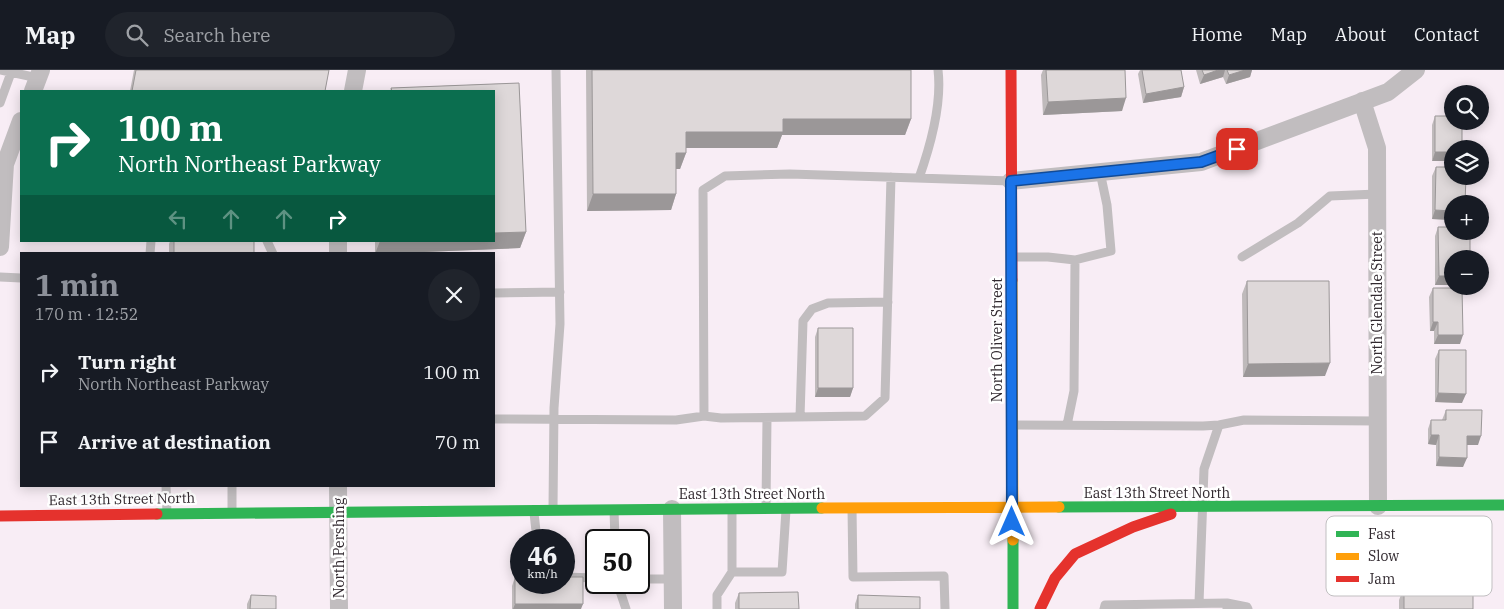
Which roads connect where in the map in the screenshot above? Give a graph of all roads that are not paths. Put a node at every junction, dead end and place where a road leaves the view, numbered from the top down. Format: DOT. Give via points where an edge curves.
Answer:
graph roads {
  1 [pos="1,70"];
  2 [pos="357,70"];
  3 [pos="556,70"];
  4 [pos="938,70"];
  5 [pos="1011,70"];
  6 [pos="1416,70"];
  7 [pos="11,71"];
  8 [pos="37,80"];
  9 [pos="353,90"];
  10 [pos="1362,101"];
  11 [pos="0,103"];
  12 [pos="20,124"];
  13 [pos="1100,172"];
  14 [pos="2,174"];
  15 [pos="891,177"];
  16 [pos="920,178"];
  17 [pos="1011,181"];
  18 [pos="1377,194"];
  19 [pos="0,247"];
  20 [pos="1011,258"];
  21 [pos="1242,258"];
  22 [pos="1075,260"];
  23 [pos="0,277"];
  24 [pos="20,278"];
  25 [pos="560,292"];
  26 [pos="495,293"];
  27 [pos="888,302"];
  28 [pos="704,416"];
  29 [pos="800,417"];
  30 [pos="767,418"];
  31 [pos="495,419"];
  32 [pos="554,420"];
  33 [pos="1378,421"];
  34 [pos="1012,425"];
  35 [pos="1067,425"];
  36 [pos="1219,425"];
  37 [pos="166,487"];
  38 [pos="232,487"];
  39 [pos="338,487"];
  40 [pos="1378,506"];
  41 [pos="1504,506"];
  42 [pos="852,508"];
  43 [pos="1012,508"];
  44 [pos="1189,508"];
  45 [pos="1203,508"];
  46 [pos="672,509"];
  47 [pos="732,509"];
  48 [pos="766,509"];
  49 [pos="786,509"];
  50 [pos="553,510"];
  51 [pos="614,510"];
  52 [pos="534,511"];
  53 [pos="232,513"];
  54 [pos="338,513"];
  55 [pos="167,514"];
  56 [pos="0,516"];
  57 [pos="536,529"];
  58 [pos="615,529"];
  59 [pos="732,572"];
  60 [pos="650,579"];
  61 [pos="673,579"];
  62 [pos="621,594"];
  63 [pos="1194,605"];
  64 [pos="1227,606"];
  65 [pos="1139,607"];
  66 [pos="339,609"];
  67 [pos="626,609"];
  68 [pos="673,609"];
  69 [pos="717,609"];
  70 [pos="945,609"];
  71 [pos="1013,609"];
  72 [pos="1040,609"];
  73 [pos="1104,609"];
  74 [pos="1248,609"];
  1 -- 7 [label="lane"];
  2 -- 9 [label="street"];
  3 -- 25 [label="lane"];
  4 -- 16 [label="lane" via="931,145"];
  5 -- 17 [label="main road, North Oliver Street"];
  6 -- 10 [label="street" via="1388,92"];
  7 -- 8 [label="lane"];
  7 -- 11 [label="lane"];
  10 -- 13 [label="street" via="1201,162"];
  10 -- 18 [label="street, North Glendale Street" via="1377,148"];
  12 -- 14 [label="street"];
  13 -- 17 [label="street"];
  13 -- 22 [label="lane" via="1111,251"];
  14 -- 19 [label="street"];
  15 -- 16 [label="lane"];
  15 -- 27 [label="lane"];
  15 -- 28 [label="lane" via="828,174 725,176 703,190"];
  16 -- 17 [label="lane"];
  17 -- 20 [label="main road, North Oliver Street"];
  18 -- 21 [label="lane" via="1330,196 1298,223"];
  18 -- 33 [label="street, North Glendale Street"];
  20 -- 22 [label="lane"];
  20 -- 34 [label="main road, North Oliver Street"];
  22 -- 35 [label="lane" via="1074,391"];
  23 -- 24 [label="lane"];
  25 -- 26 [label="lane"];
  25 -- 32 [label="lane"];
  27 -- 29 [label="lane" via="885,398 865,416"];
  27 -- 29 [label="lane" via="828,303 812,309 803,321"];
  28 -- 30 [label="lane"];
  28 -- 32 [label="lane" via="676,420"];
  29 -- 30 [label="lane"];
  30 -- 48 [label="lane"];
  31 -- 32 [label="lane"];
  32 -- 50 [label="lane"];
  33 -- 36 [label="lane" via="1244,420"];
  33 -- 40 [label="street, North Glendale Street"];
  34 -- 35 [label="lane"];
  34 -- 43 [label="main road, North Oliver Street"];
  35 -- 36 [label="lane"];
  36 -- 45 [label="lane" via="1204,469"];
  37 -- 55 [label="lane"];
  38 -- 53 [label="lane"];
  39 -- 54 [label="street, North Pershing"];
  40 -- 41 [label="main road, East 13th Street North"];
  40 -- 45 [label="main road, East 13th Street North"];
  42 -- 43 [label="main road, East 13th Street North"];
  42 -- 49 [label="main road, East 13th Street North"];
  42 -- 70 [label="lane" via="853,577 944,576"];
  43 -- 44 [label="main road, East 13th Street North"];
  43 -- 71 [label="main road, North Oliver Street"];
  44 -- 45 [label="main road, East 13th Street North"];
  44 -- 72 [label="main road" via="1075,554 1055,578"];
  45 -- 63 [label="lane"];
  46 -- 47 [label="main road, East 13th Street North"];
  46 -- 51 [label="main road, East 13th Street North"];
  46 -- 61 [label="street"];
  47 -- 48 [label="main road, East 13th Street North"];
  47 -- 59 [label="lane"];
  48 -- 49 [label="main road, East 13th Street North"];
  49 -- 59 [label="lane" via="782,572"];
  50 -- 51 [label="main road, East 13th Street North"];
  50 -- 52 [label="main road, East 13th Street North"];
  51 -- 58 [label="lane"];
  52 -- 54 [label="main road, East 13th Street North"];
  52 -- 57 [label="lane"];
  53 -- 54 [label="main road, East 13th Street North"];
  53 -- 55 [label="main road, East 13th Street North"];
  54 -- 66 [label="street, North Pershing"];
  55 -- 56 [label="main road, East 13th Street North"];
  59 -- 69 [label="lane" via="717,595"];
  60 -- 61 [label="lane"];
  61 -- 68 [label="street"];
  62 -- 67 [label="lane"];
  63 -- 64 [label="lane"];
  63 -- 65 [label="lane"];
  64 -- 74 [label="lane"];
  65 -- 73 [label="lane" via="1104,605"];
}
